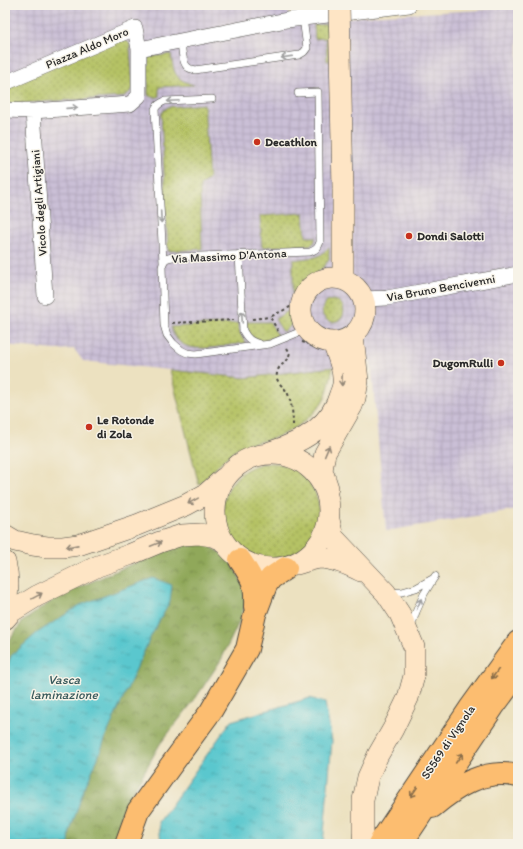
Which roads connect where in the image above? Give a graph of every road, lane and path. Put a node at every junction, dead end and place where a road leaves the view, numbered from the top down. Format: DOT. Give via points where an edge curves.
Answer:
graph roads {
  1 [pos="339,5"];
  2 [pos="408,5"];
  3 [pos="303,18"];
  4 [pos="181,41"];
  5 [pos="139,49"];
  6 [pos="5,83"];
  7 [pos="298,93"];
  8 [pos="212,99"];
  9 [pos="5,110"];
  10 [pos="33,110"];
  11 [pos="239,254"];
  12 [pos="163,262"];
  13 [pos="518,274"];
  14 [pos="343,279"];
  15 [pos="306,284"];
  16 [pos="45,296"];
  17 [pos="364,299"];
  18 [pos="270,317"];
  19 [pos="248,319"];
  20 [pos="237,320"];
  21 [pos="170,323"];
  22 [pos="307,329"];
  23 [pos="280,334"];
  24 [pos="353,336"];
  25 [pos="333,343"];
  26 [pos="262,345"];
  27 [pos="286,345"];
  28 [pos="294,428"];
  29 [pos="264,454"];
  30 [pos="225,478"];
  31 [pos="329,511"];
  32 [pos="5,536"];
  33 [pos="221,538"];
  34 [pos="240,560"];
  35 [pos="5,562"];
  36 [pos="290,566"];
  37 [pos="370,576"];
  38 [pos="386,593"];
  39 [pos="5,607"];
  40 [pos="255,614"];
  41 [pos="5,618"];
  42 [pos="409,635"];
  43 [pos="518,642"];
  44 [pos="518,673"];
  45 [pos="518,776"];
  46 [pos="404,831"];
  47 [pos="126,844"];
  48 [pos="364,844"];
  49 [pos="379,844"];
  1 -- 14 [label="street, bridge"];
  2 -- 3 [label="street"];
  3 -- 4 [label="street"];
  3 -- 4 [label="lane, one-way" via="307,48 299,55 196,70 185,65"];
  4 -- 5 [label="street"];
  5 -- 6 [label="street, Piazza Aldo Moro" via="135,28"];
  10 -- 5 [label="street, Piazza Aldo Moro, one-way" via="130,104 139,96"];
  7 -- 11 [label="lane, Via Massimo D'Antona" via="318,92 318,248 310,252"];
  8 -- 12 [label="lane, one-way" via="165,101 155,109"];
  9 -- 10 [label="street, Piazza Aldo Moro"];
  10 -- 16 [label="street, Vicolo degli Artigiani"];
  11 -- 12 [label="lane, Via Massimo D'Antona" via="174,256"];
  26 -- 11 [label="lane, one-way" via="252,342 243,332"];
  12 -- 26 [label="lane, Via Massimo D'Antona" via="164,324 173,343 187,353 196,354"];
  13 -- 17 [label="street, Via Bruno Bencivenni" via="386,298"];
  14 -- 17 [label="street" via="359,290"];
  14 -- 22 [label="street" via="323,279 307,291 302,300 301,310 302,320"];
  15 -- 18 [label="path" via="290,306"];
  17 -- 24 [label="street" via="366,307 363,323"];
  18 -- 19 [label="path"];
  18 -- 23 [label="path"];
  20 -- 21 [label="path"];
  22 -- 25 [label="street" via="319,339"];
  22 -- 26 [label="lane, Via Massimo D'Antona"];
  24 -- 25 [label="street"];
  31 -- 24 [label="street, one-way" via="330,492 322,470 325,453 355,398 358,381"];
  25 -- 29 [label="street, one-way" via="344,380 333,413 304,439"];
  27 -- 28 [label="path" via="290,353 278,370 277,377 279,384 289,396"];
  29 -- 30 [label="street" via="249,458 235,466"];
  29 -- 31 [label="street" via="293,457 306,464 325,488"];
  30 -- 32 [label="street, one-way" via="206,494 186,505 78,545 47,547"];
  30 -- 33 [label="street" via="214,508"];
  31 -- 36 [label="street" via="324,535 318,545 307,557"];
  31 -- 37 [label="street" via="333,537"];
  33 -- 34 [label="street"];
  41 -- 33 [label="street, one-way" via="23,604 98,566 160,542 182,535 199,534"];
  34 -- 36 [label="street" via="266,568"];
  34 -- 40 [label="highway" via="252,578 256,591"];
  35 -- 39 [label="street" via="8,585"];
  36 -- 37 [label="street" via="319,558 346,564"];
  36 -- 40 [label="highway" via="271,578"];
  37 -- 38 [label="street"];
  38 -- 42 [label="street" via="400,614"];
  42 -- 38 [label="lane, one-way" via="424,594 436,576 416,588"];
  40 -- 47 [label="highway" via="247,649 211,711 138,810"];
  42 -- 48 [label="street" via="414,647 414,676 408,698 368,777 363,800"];
  43 -- 46 [label="highway, SS569 di Vignola, one-way" via="471,707"];
  46 -- 44 [label="highway, SS569 di Vignola, one-way"];
  45 -- 46 [label="highway" via="497,773 469,781 443,798"];
  46 -- 49 [label="highway, SS569 di Vignola"];
}
